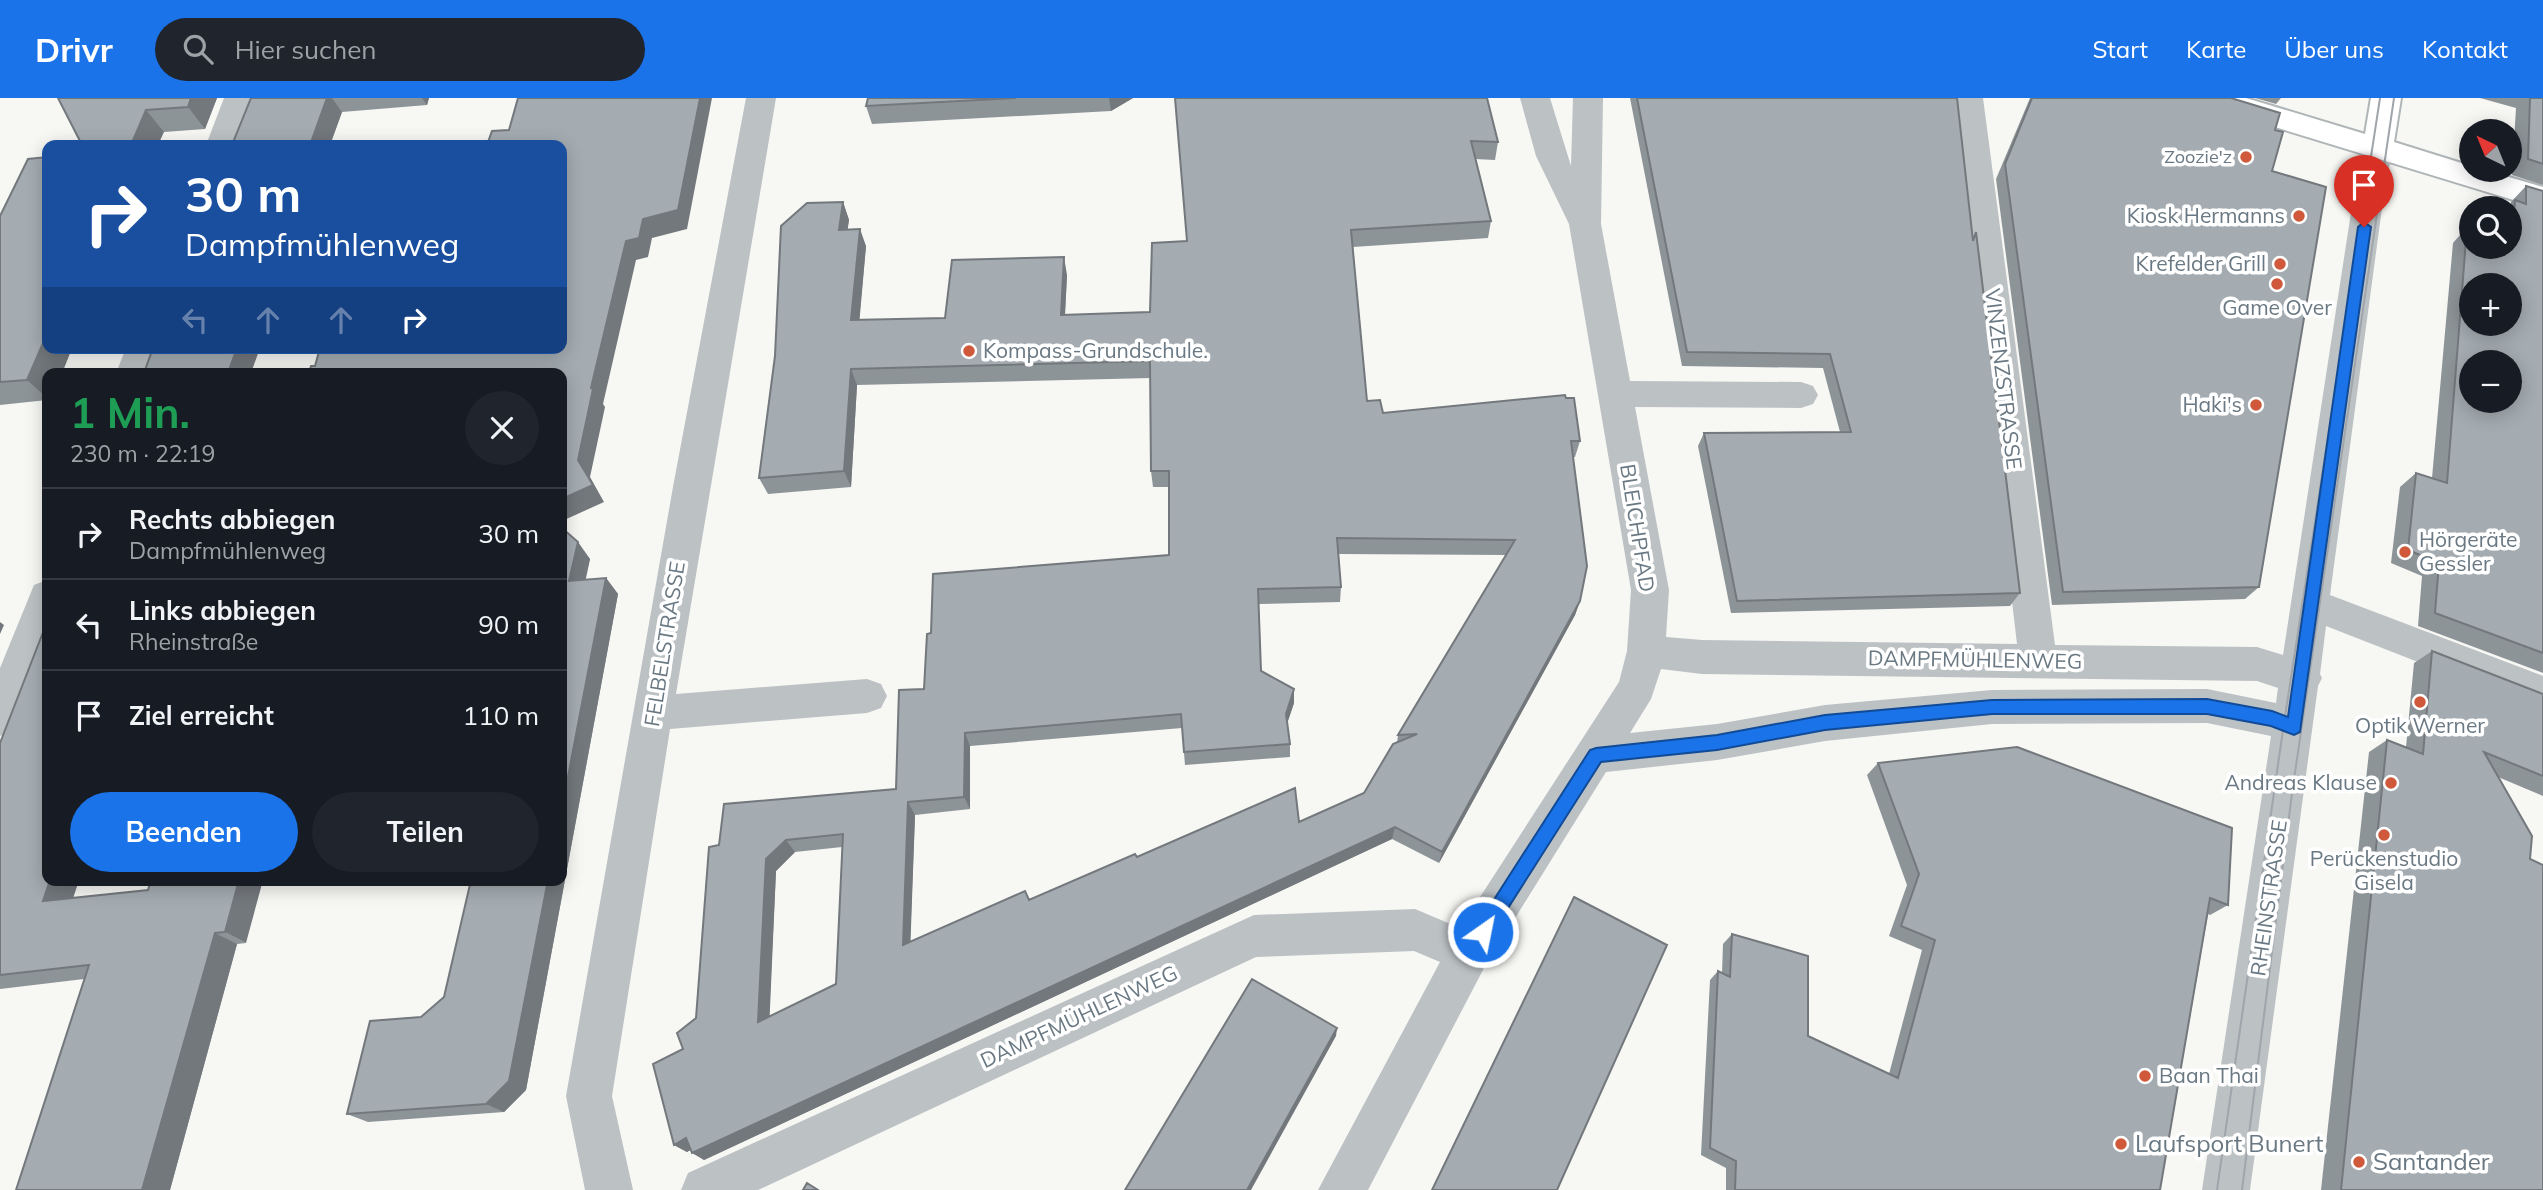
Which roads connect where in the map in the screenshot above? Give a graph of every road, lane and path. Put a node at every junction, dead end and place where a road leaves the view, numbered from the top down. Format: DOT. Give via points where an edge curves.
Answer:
graph roads {
  1 [pos="239,98"];
  2 [pos="761,98"];
  3 [pos="1535,98"];
  4 [pos="1588,98"];
  5 [pos="1968,98"];
  6 [pos="2213,98"];
  7 [pos="2386,98"];
  8 [pos="223,140"];
  9 [pos="2378,148"];
  10 [pos="2543,198"];
  11 [pos="1584,224"];
  12 [pos="1615,394"];
  13 [pos="1801,396"];
  14 [pos="2312,604"];
  15 [pos="42,609"];
  16 [pos="1646,651"];
  17 [pos="2038,660"];
  18 [pos="2302,678"];
  19 [pos="2543,694"];
  20 [pos="867,696"];
  21 [pos="653,713"];
  22 [pos="0,718"];
  23 [pos="2294,727"];
  24 [pos="1596,755"];
  25 [pos="1469,953"];
  26 [pos="609,1190"];
  27 [pos="705,1190"];
  28 [pos="1342,1190"];
  29 [pos="2227,1190"];
  1 -- 8 [label="street"];
  2 -- 21 [label="street, FELBELSTRASSE"];
  3 -- 11 [label="street, BLEICHPFAD" via="1551,156"];
  4 -- 11 [label="street, BLEICHPFAD"];
  5 -- 17 [label="street, VINZENZSTRASSE"];
  6 -- 9 [label="main road"];
  7 -- 9 [label="main road"];
  9 -- 10 [label="main road"];
  9 -- 14 [label="street, RHEINSTRASSE"];
  11 -- 12 [label="street, BLEICHPFAD"];
  12 -- 13 [label="street"];
  12 -- 16 [label="street, BLEICHPFAD" via="1650,590"];
  14 -- 18 [label="street, RHEINSTRASSE"];
  14 -- 19 [label="street"];
  15 -- 22 [label="street"];
  16 -- 17 [label="street, DAMPFMÜHLENWEG" via="1702,657"];
  16 -- 24 [label="street, BLEICHPFAD" via="1637,687"];
  17 -- 18 [label="street, DAMPFMÜHLENWEG" via="2257,664"];
  18 -- 23 [label="street, RHEINSTRASSE"];
  20 -- 21 [label="street"];
  21 -- 26 [label="street, FELBELSTRASSE" via="590,1096"];
  23 -- 24 [label="street" via="2207,706 1992,707 1825,723 1717,742"];
  23 -- 29 [label="street, RHEINSTRASSE"];
  24 -- 25 [label="street, BLEICHPFAD"];
  25 -- 27 [label="street, DAMPFMÜHLENWEG" via="1415,930 1254,936"];
  25 -- 28 [label="street, BLEICHPFAD"];
}
